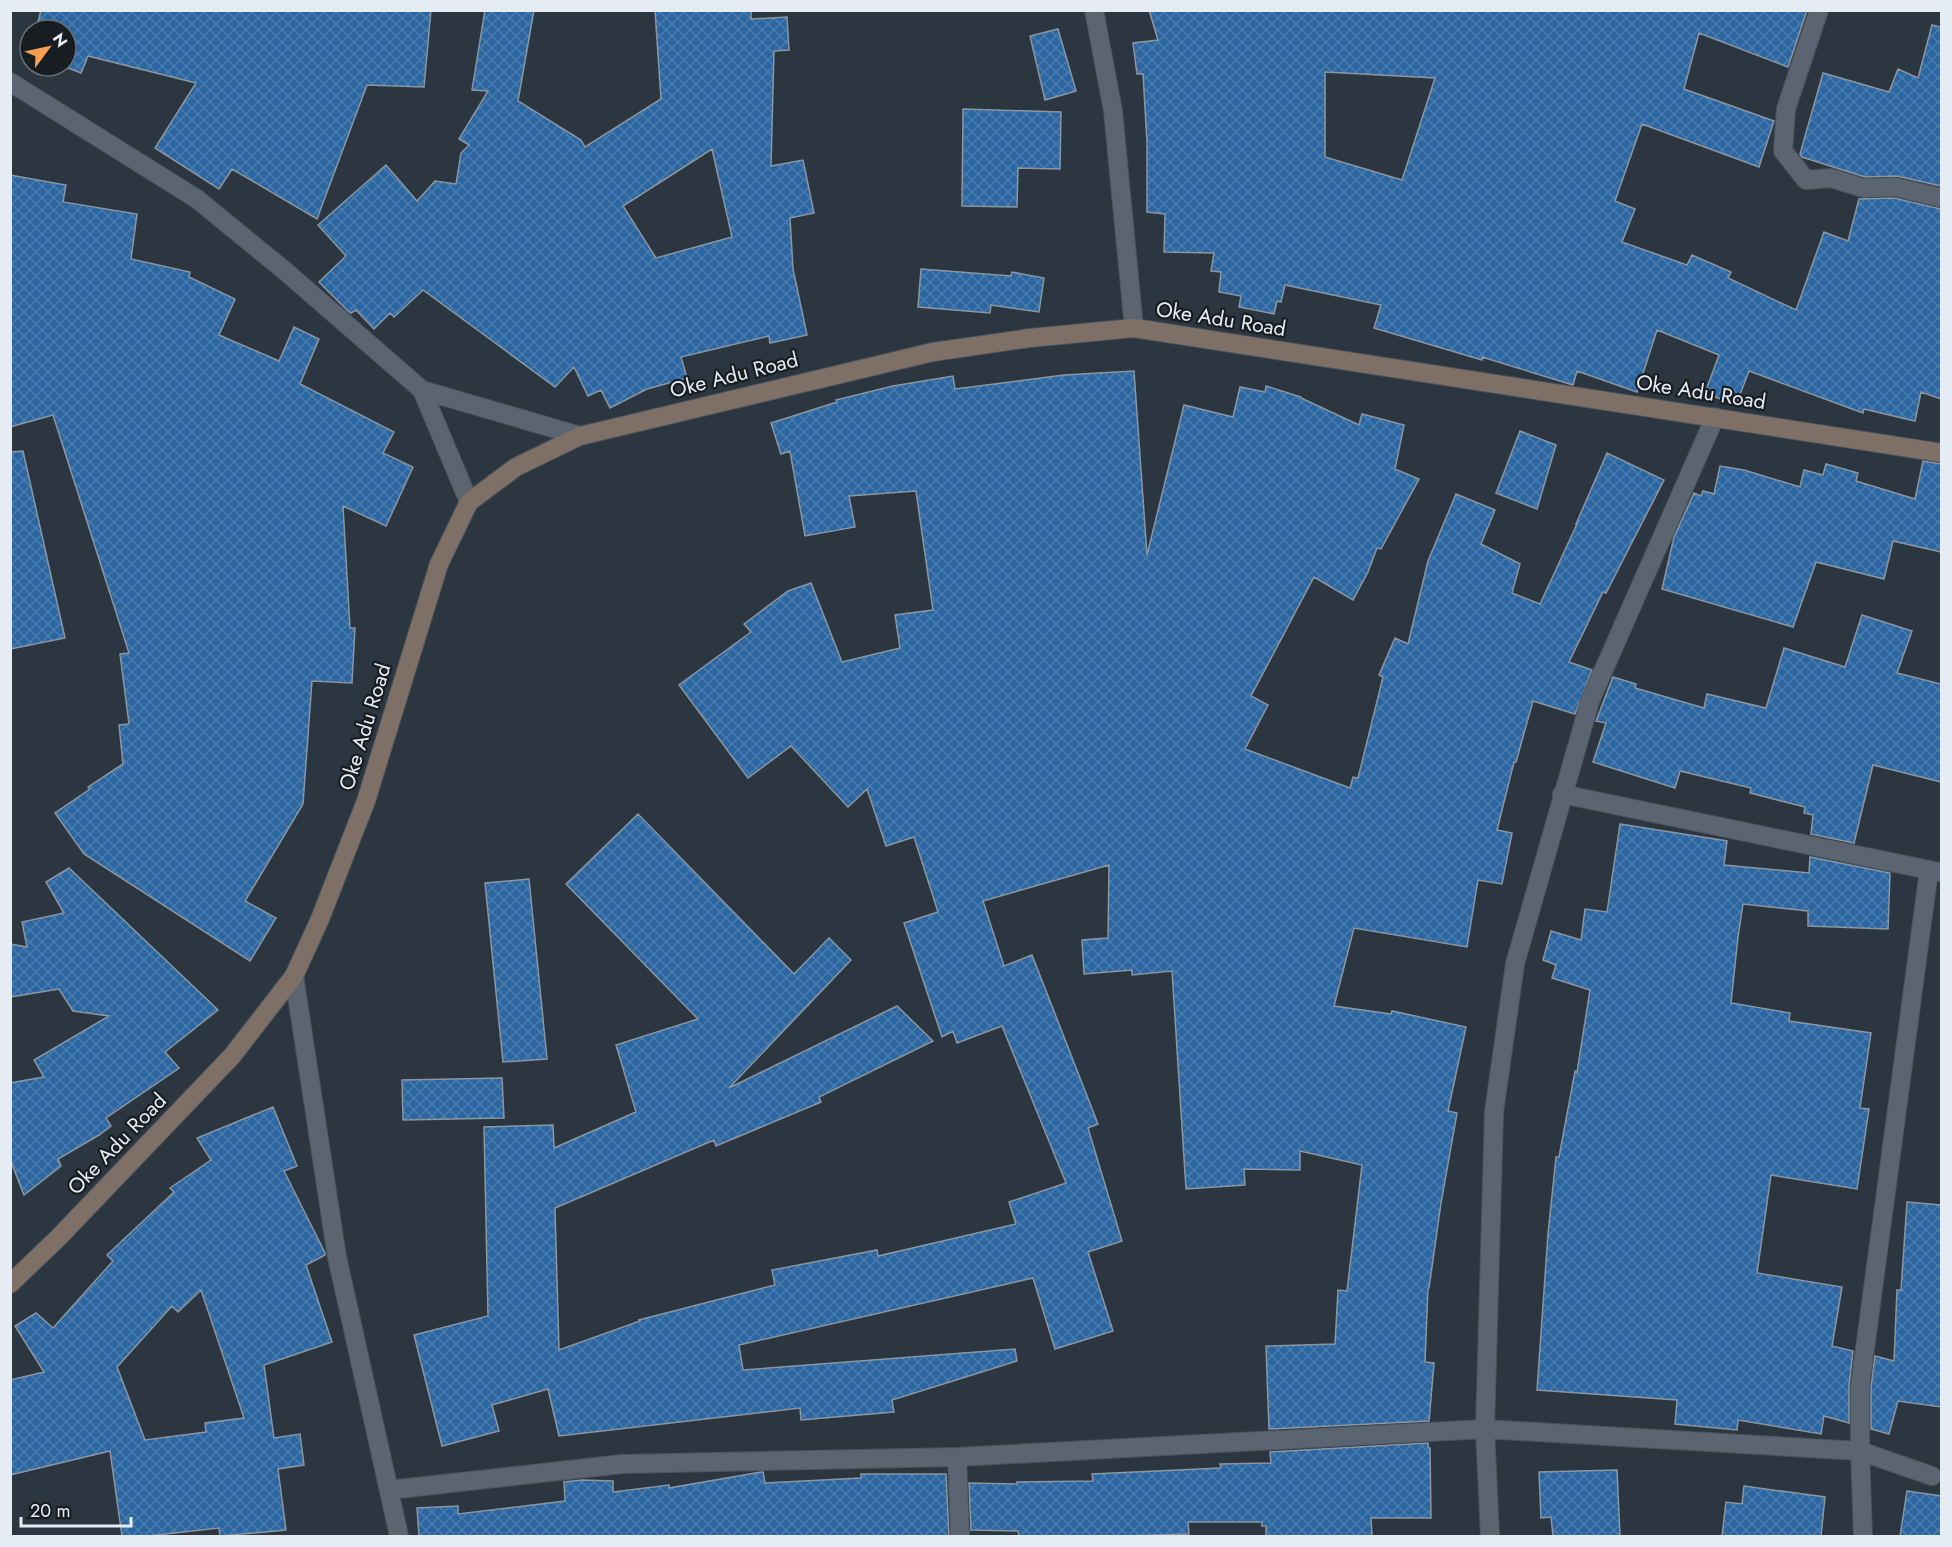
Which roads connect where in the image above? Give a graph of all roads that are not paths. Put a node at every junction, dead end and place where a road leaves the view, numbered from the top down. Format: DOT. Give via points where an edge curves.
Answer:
graph roads {
  1 [pos="1094,10"];
  2 [pos="1819,10"];
  3 [pos="10,82"];
  4 [pos="1941,198"];
  5 [pos="1134,328"];
  6 [pos="422,390"];
  7 [pos="1715,417"];
  8 [pos="580,436"];
  9 [pos="1941,453"];
  10 [pos="469,502"];
  11 [pos="1562,794"];
  12 [pos="1935,871"];
  13 [pos="294,975"];
  14 [pos="10,1284"];
  15 [pos="1485,1429"];
  16 [pos="1860,1451"];
  17 [pos="957,1457"];
  18 [pos="1932,1476"];
  19 [pos="389,1490"];
  20 [pos="399,1536"];
  21 [pos="960,1536"];
  22 [pos="1490,1536"];
  23 [pos="1863,1536"];
  1 -- 5 [label="street" via="1113,111"];
  2 -- 4 [label="street" via="1786,109 1783,151 1806,180 1831,178 1863,189 1895,187"];
  3 -- 6 [label="street" via="197,199"];
  5 -- 7 [label="street, Oke Adu Road"];
  5 -- 8 [label="street, Oke Adu Road" via="933,352"];
  6 -- 8 [label="street"];
  6 -- 10 [label="street"];
  7 -- 9 [label="street, Oke Adu Road"];
  7 -- 11 [label="street" via="1590,700"];
  8 -- 10 [label="street, Oke Adu Road" via="516,467"];
  10 -- 13 [label="street, Oke Adu Road" via="439,564 366,801"];
  11 -- 12 [label="street"];
  11 -- 15 [label="street" via="1515,964 1494,1112"];
  12 -- 16 [label="street" via="1860,1386"];
  13 -- 14 [label="street, Oke Adu Road" via="232,1056"];
  13 -- 19 [label="street" via="337,1257"];
  15 -- 16 [label="street"];
  15 -- 17 [label="street"];
  15 -- 22 [label="street"];
  16 -- 18 [label="street"];
  16 -- 23 [label="street"];
  17 -- 19 [label="street" via="622,1464"];
  17 -- 21 [label="street"];
  19 -- 20 [label="street"];
}
